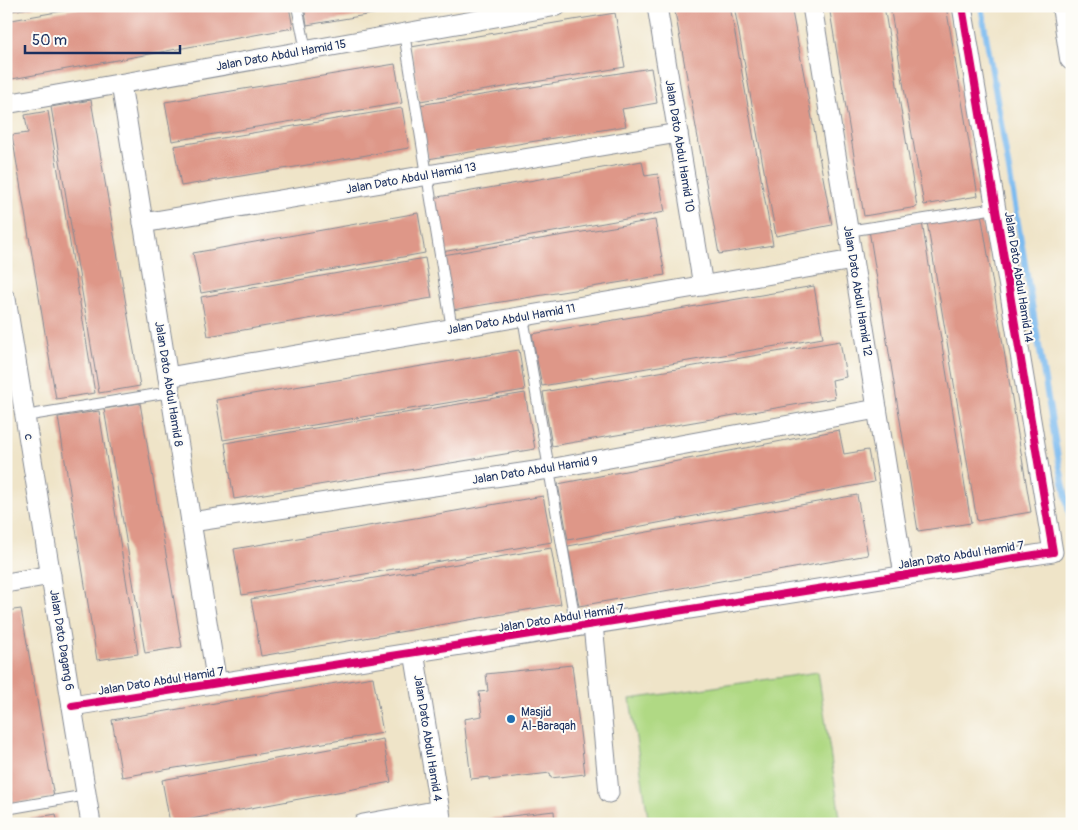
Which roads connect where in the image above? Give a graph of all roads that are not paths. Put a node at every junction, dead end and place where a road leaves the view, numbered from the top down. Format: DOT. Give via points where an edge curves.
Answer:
graph roads {
  1 [pos="296,6"];
  2 [pos="556,6"];
  3 [pos="657,6"];
  4 [pos="812,6"];
  5 [pos="962,6"];
  6 [pos="1064,6"];
  7 [pos="404,33"];
  8 [pos="306,51"];
  9 [pos="1072,58"];
  10 [pos="121,84"];
  11 [pos="6,104"];
  12 [pos="678,133"];
  13 [pos="428,175"];
  14 [pos="996,208"];
  15 [pos="144,223"];
  16 [pos="848,230"];
  17 [pos="853,260"];
  18 [pos="703,286"];
  19 [pos="6,299"];
  20 [pos="523,317"];
  21 [pos="452,329"];
  22 [pos="169,385"];
  23 [pos="877,409"];
  24 [pos="25,416"];
  25 [pos="549,469"];
  26 [pos="191,522"];
  27 [pos="1053,552"];
  28 [pos="51,575"];
  29 [pos="904,575"];
  30 [pos="6,582"];
  31 [pos="584,626"];
  32 [pos="414,652"];
  33 [pos="217,684"];
  34 [pos="72,706"];
  35 [pos="609,793"];
  36 [pos="87,794"];
  37 [pos="6,808"];
  38 [pos="441,817"];
  39 [pos="91,824"];
  40 [pos="363,824"];
  1 -- 8 [label="lane"];
  2 -- 7 [label="street, Jalan Dato Abdul Hamid 15"];
  3 -- 12 [label="street, Jalan Dato Abdul Hamid 10"];
  4 -- 16 [label="street, Jalan Dato Abdul Hamid 12"];
  5 -- 14 [label="street, Jalan Dato Abdul Hamid 14"];
  6 -- 9 [label="street"];
  7 -- 8 [label="street, Jalan Dato Abdul Hamid 15"];
  7 -- 13 [label="lane"];
  8 -- 10 [label="street, Jalan Dato Abdul Hamid 15"];
  10 -- 11 [label="street, Jalan Dato Abdul Hamid 15"];
  10 -- 15 [label="street, Jalan Dato Abdul Hamid 8"];
  12 -- 13 [label="street, Jalan Dato Abdul Hamid 13"];
  12 -- 18 [label="street, Jalan Dato Abdul Hamid 10"];
  13 -- 15 [label="street, Jalan Dato Abdul Hamid 13"];
  13 -- 21 [label="lane"];
  14 -- 16 [label="lane"];
  14 -- 27 [label="street, Jalan Dato Abdul Hamid 14"];
  15 -- 22 [label="street, Jalan Dato Abdul Hamid 8"];
  16 -- 17 [label="street, Jalan Dato Abdul Hamid 12"];
  17 -- 18 [label="street, Jalan Dato Abdul Hamid 11"];
  17 -- 23 [label="street, Jalan Dato Abdul Hamid 12"];
  18 -- 20 [label="street, Jalan Dato Abdul Hamid 11"];
  19 -- 24 [label="street, c"];
  20 -- 21 [label="street, Jalan Dato Abdul Hamid 11"];
  20 -- 25 [label="lane"];
  21 -- 22 [label="street, Jalan Dato Abdul Hamid 11"];
  22 -- 24 [label="lane"];
  22 -- 26 [label="street, Jalan Dato Abdul Hamid 8"];
  23 -- 25 [label="street, Jalan Dato Abdul Hamid 9"];
  23 -- 29 [label="street, Jalan Dato Abdul Hamid 12"];
  24 -- 28 [label="street, c"];
  25 -- 26 [label="street, Jalan Dato Abdul Hamid 9"];
  25 -- 31 [label="lane"];
  26 -- 33 [label="street, Jalan Dato Abdul Hamid 8"];
  27 -- 29 [label="street, Jalan Dato Abdul Hamid 7"];
  28 -- 30 [label="street"];
  28 -- 34 [label="street, Jalan Dato Dagang 6"];
  29 -- 31 [label="street, Jalan Dato Abdul Hamid 7"];
  31 -- 32 [label="street, Jalan Dato Abdul Hamid 7"];
  31 -- 35 [label="street"];
  32 -- 33 [label="street, Jalan Dato Abdul Hamid 7"];
  32 -- 38 [label="street, Jalan Dato Abdul Hamid 4"];
  33 -- 34 [label="street, Jalan Dato Abdul Hamid 7"];
  34 -- 36 [label="street, Jalan Dato Dagang 6"];
  36 -- 37 [label="lane"];
  36 -- 39 [label="street, Jalan Dato Dagang 6"];
  38 -- 40 [label="street"];
}
